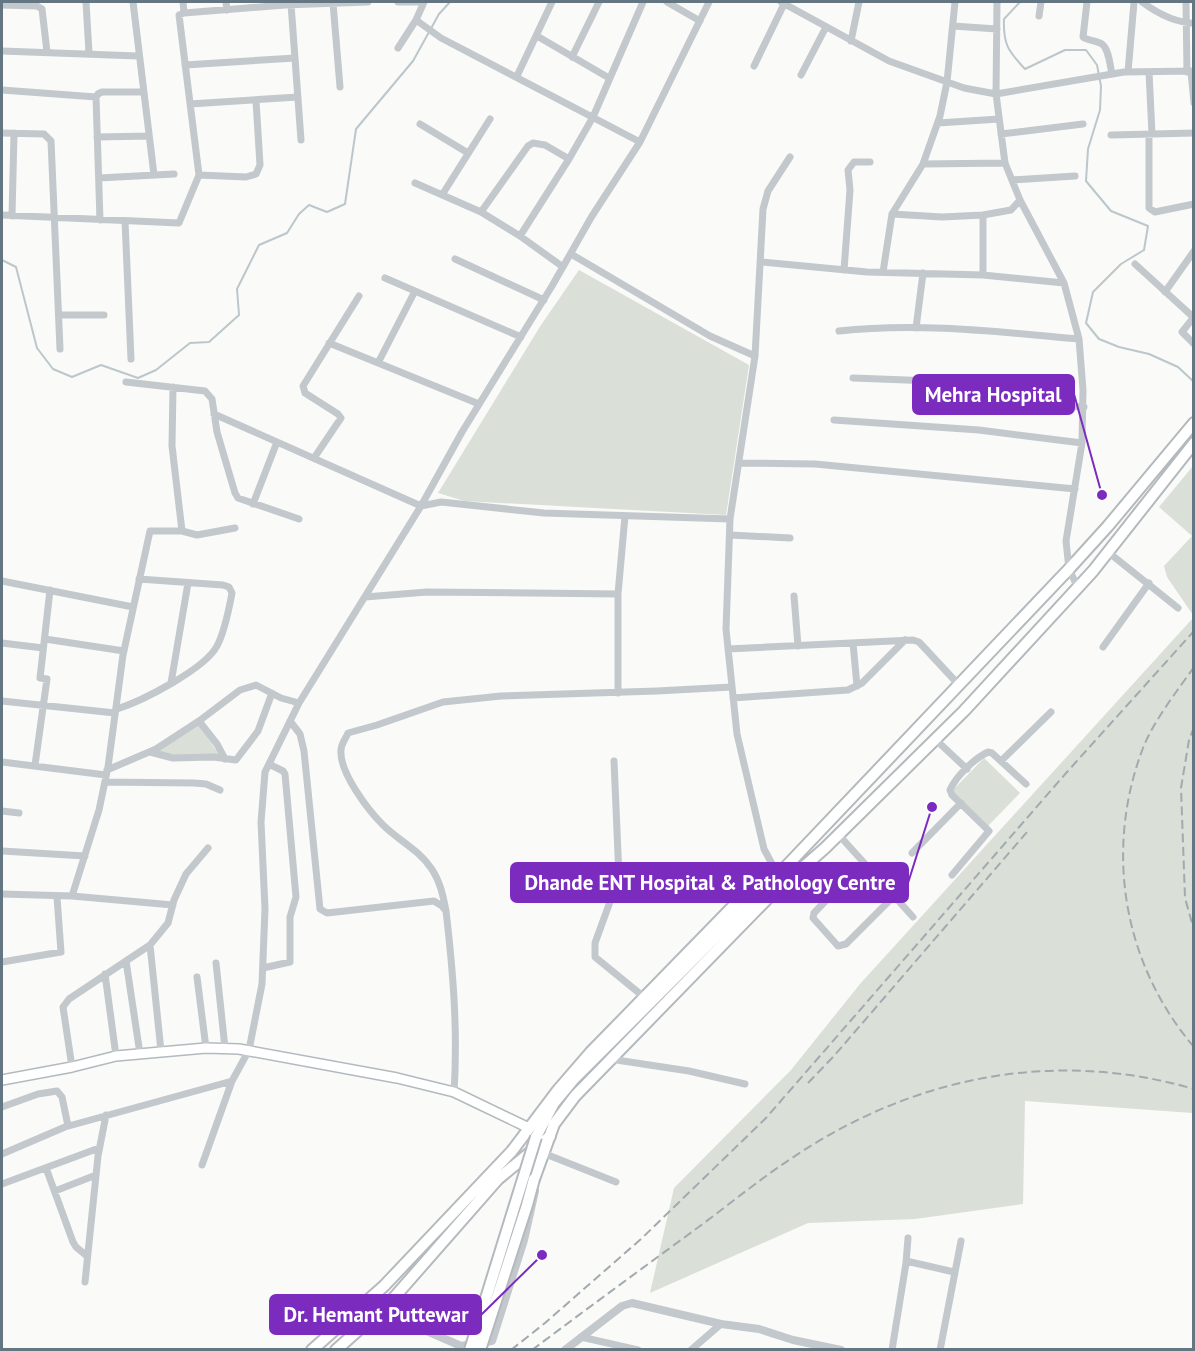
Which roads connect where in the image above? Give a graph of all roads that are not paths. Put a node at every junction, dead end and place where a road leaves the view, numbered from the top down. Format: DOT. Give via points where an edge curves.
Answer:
graph roads {
  1 [pos="86,2"];
  2 [pos="133,2"];
  3 [pos="183,2"];
  4 [pos="226,2"];
  5 [pos="368,2"];
  6 [pos="398,2"];
  7 [pos="424,2"];
  8 [pos="552,2"];
  9 [pos="599,2"];
  10 [pos="643,2"];
  11 [pos="667,2"];
  12 [pos="709,2"];
  13 [pos="783,2"];
  14 [pos="859,2"];
  15 [pos="955,2"];
  16 [pos="997,2"];
  17 [pos="1041,2"];
  18 [pos="1087,2"];
  19 [pos="1134,2"];
  20 [pos="1142,2"];
  21 [pos="1186,2"];
  22 [pos="306,3"];
  23 [pos="333,3"];
  24 [pos="266,4"];
  25 [pos="291,4"];
  26 [pos="2,5"];
  27 [pos="227,10"];
  28 [pos="184,13"];
  29 [pos="1039,16"];
  30 [pos="417,20"];
  31 [pos="700,21"];
  32 [pos="1190,23"];
  33 [pos="953,26"];
  34 [pos="826,27"];
  35 [pos="997,29"];
  36 [pos="537,36"];
  37 [pos="851,41"];
  38 [pos="398,48"];
  39 [pos="2,51"];
  40 [pos="47,52"];
  41 [pos="89,53"];
  42 [pos="138,56"];
  43 [pos="572,57"];
  44 [pos="295,58"];
  45 [pos="185,65"];
  46 [pos="754,66"];
  47 [pos="1191,71"];
  48 [pos="1128,72"];
  49 [pos="1149,72"];
  50 [pos="1109,74"];
  51 [pos="801,75"];
  52 [pos="517,76"];
  53 [pos="609,78"];
  54 [pos="947,82"];
  55 [pos="340,87"];
  56 [pos="2,90"];
  57 [pos="144,93"];
  58 [pos="996,94"];
  59 [pos="96,97"];
  60 [pos="298,97"];
  61 [pos="256,101"];
  62 [pos="1194,103"];
  63 [pos="190,104"];
  64 [pos="593,117"];
  65 [pos="490,119"];
  66 [pos="999,119"];
  67 [pos="420,123"];
  68 [pos="938,123"];
  69 [pos="1083,123"];
  70 [pos="2,133"];
  71 [pos="14,133"];
  72 [pos="1194,133"];
  73 [pos="1001,134"];
  74 [pos="1151,134"];
  75 [pos="1111,135"];
  76 [pos="149,136"];
  77 [pos="97,138"];
  78 [pos="301,140"];
  79 [pos="640,142"];
  80 [pos="468,153"];
  81 [pos="790,157"];
  82 [pos="569,159"];
  83 [pos="870,162"];
  84 [pos="1005,163"];
  85 [pos="923,164"];
  86 [pos="174,174"];
  87 [pos="153,175"];
  88 [pos="199,176"];
  89 [pos="1075,176"];
  90 [pos="99,178"];
  91 [pos="1012,180"];
  92 [pos="415,183"];
  93 [pos="442,195"];
  94 [pos="1020,200"];
  95 [pos="1194,204"];
  96 [pos="481,212"];
  97 [pos="891,214"];
  98 [pos="983,215"];
  99 [pos="2,216"];
  100 [pos="12,216"];
  101 [pos="56,218"];
  102 [pos="100,220"];
  103 [pos="125,221"];
  104 [pos="520,236"];
  105 [pos="1194,251"];
  106 [pos="570,254"];
  107 [pos="455,259"];
  108 [pos="761,262"];
  109 [pos="1135,264"];
  110 [pos="563,267"];
  111 [pos="844,270"];
  112 [pos="883,272"];
  113 [pos="923,273"];
  114 [pos="983,275"];
  115 [pos="384,278"];
  116 [pos="1064,283"];
  117 [pos="415,291"];
  118 [pos="1165,292"];
  119 [pos="359,296"];
  120 [pos="544,300"];
  121 [pos="59,315"];
  122 [pos="104,315"];
  123 [pos="1193,317"];
  124 [pos="916,328"];
  125 [pos="839,331"];
  126 [pos="521,337"];
  127 [pos="1079,339"];
  128 [pos="329,344"];
  129 [pos="1194,344"];
  130 [pos="60,349"];
  131 [pos="755,356"];
  132 [pos="131,359"];
  133 [pos="378,363"];
  134 [pos="853,378"];
  135 [pos="126,382"];
  136 [pos="173,387"];
  137 [pos="480,404"];
  138 [pos="1084,407"];
  139 [pos="214,414"];
  140 [pos="834,420"];
  141 [pos="1194,423"];
  142 [pos="277,442"];
  143 [pos="1082,443"];
  144 [pos="1194,443"];
  145 [pos="314,458"];
  146 [pos="739,463"];
  147 [pos="1075,489"];
  148 [pos="253,504"];
  149 [pos="421,506"];
  150 [pos="625,516"];
  151 [pos="299,519"];
  152 [pos="730,519"];
  153 [pos="235,528"];
  154 [pos="182,531"];
  155 [pos="730,535"];
  156 [pos="790,538"];
  157 [pos="1108,552"];
  158 [pos="1069,569"];
  159 [pos="139,579"];
  160 [pos="2,581"];
  161 [pos="188,583"];
  162 [pos="1149,583"];
  163 [pos="1078,588"];
  164 [pos="50,590"];
  165 [pos="618,594"];
  166 [pos="794,596"];
  167 [pos="365,597"];
  168 [pos="133,607"];
  169 [pos="1178,608"];
  170 [pos="45,639"];
  171 [pos="905,640"];
  172 [pos="2,643"];
  173 [pos="854,643"];
  174 [pos="798,646"];
  175 [pos="1103,647"];
  176 [pos="44,648"];
  177 [pos="728,649"];
  178 [pos="124,651"];
  179 [pos="171,683"];
  180 [pos="959,685"];
  181 [pos="857,686"];
  182 [pos="732,687"];
  183 [pos="272,693"];
  184 [pos="618,693"];
  185 [pos="733,698"];
  186 [pos="2,701"];
  187 [pos="299,703"];
  188 [pos="43,705"];
  189 [pos="116,711"];
  190 [pos="1051,712"];
  191 [pos="200,721"];
  192 [pos="290,721"];
  193 [pos="935,740"];
  194 [pos="150,752"];
  195 [pos="225,759"];
  196 [pos="614,760"];
  197 [pos="1001,761"];
  198 [pos="2,762"];
  199 [pos="269,764"];
  200 [pos="35,765"];
  201 [pos="967,769"];
  202 [pos="106,776"];
  203 [pos="1026,784"];
  204 [pos="220,790"];
  205 [pos="961,803"];
  206 [pos="2,811"];
  207 [pos="19,813"];
  208 [pos="838,834"];
  209 [pos="208,848"];
  210 [pos="2,851"];
  211 [pos="912,853"];
  212 [pos="85,856"];
  213 [pos="862,863"];
  214 [pos="952,875"];
  215 [pos="776,877"];
  216 [pos="2,894"];
  217 [pos="72,896"];
  218 [pos="894,896"];
  219 [pos="57,897"];
  220 [pos="173,904"];
  221 [pos="446,911"];
  222 [pos="912,917"];
  223 [pos="150,945"];
  224 [pos="126,961"];
  225 [pos="2,962"];
  226 [pos="216,963"];
  227 [pos="263,968"];
  228 [pos="105,974"];
  229 [pos="197,977"];
  230 [pos="644,997"];
  231 [pos="206,1048"];
  232 [pos="225,1048"];
  233 [pos="249,1050"];
  234 [pos="160,1051"];
  235 [pos="140,1054"];
  236 [pos="116,1056"];
  237 [pos="610,1059"];
  238 [pos="72,1067"];
  239 [pos="2,1080"];
  240 [pos="232,1081"];
  241 [pos="745,1083"];
  242 [pos="454,1092"];
  243 [pos="2,1107"];
  244 [pos="106,1115"];
  245 [pos="68,1126"];
  246 [pos="529,1128"];
  247 [pos="550,1136"];
  248 [pos="99,1148"];
  249 [pos="2,1154"];
  250 [pos="541,1159"];
  251 [pos="202,1165"];
  252 [pos="46,1168"];
  253 [pos="96,1176"];
  254 [pos="616,1182"];
  255 [pos="2,1184"];
  256 [pos="55,1191"];
  257 [pos="908,1238"];
  258 [pos="961,1241"];
  259 [pos="87,1256"];
  260 [pos="906,1262"];
  261 [pos="954,1272"];
  262 [pos="85,1282"];
  263 [pos="365,1304"];
  264 [pos="380,1311"];
  265 [pos="722,1324"];
  266 [pos="335,1330"];
  267 [pos="581,1337"];
  268 [pos="793,1340"];
  269 [pos="341,1346"];
  270 [pos="312,1350"];
  271 [pos="470,1350"];
  272 [pos="480,1350"];
  273 [pos="565,1350"];
  274 [pos="638,1350"];
  275 [pos="691,1350"];
  276 [pos="791,1350"];
  277 [pos="842,1350"];
  278 [pos="892,1350"];
  279 [pos="940,1350"];
  1 -- 41 [label="street"];
  2 -- 42 [label="street"];
  3 -- 28 [label="street"];
  4 -- 27 [label="street"];
  5 -- 23 [label="street"];
  6 -- 7 [label="street"];
  7 -- 30 [label="street"];
  8 -- 36 [label="street"];
  9 -- 43 [label="street"];
  10 -- 53 [label="street"];
  11 -- 31 [label="street"];
  12 -- 31 [label="street"];
  13 -- 34 [label="street"];
  13 -- 46 [label="street"];
  14 -- 37 [label="street"];
  15 -- 33 [label="street"];
  16 -- 35 [label="street"];
  17 -- 29 [label="street"];
  18 -- 50 [label="street" via="1083,37 1102,44"];
  19 -- 48 [label="street"];
  20 -- 32 [label="street" via="1157,13"];
  21 -- 32 [label="street"];
  22 -- 23 [label="street"];
  22 -- 25 [label="street"];
  23 -- 55 [label="street"];
  24 -- 25 [label="street"];
  24 -- 27 [label="street"];
  25 -- 44 [label="street"];
  26 -- 40 [label="street" via="42,9"];
  27 -- 28 [label="street"];
  28 -- 45 [label="street" via="179,15"];
  30 -- 38 [label="street"];
  30 -- 52 [label="street" via="441,38"];
  31 -- 79 [label="street"];
  32 -- 47 [label="street"];
  33 -- 35 [label="street"];
  33 -- 54 [label="street"];
  34 -- 37 [label="street"];
  34 -- 51 [label="street"];
  35 -- 58 [label="street"];
  36 -- 43 [label="street"];
  36 -- 52 [label="street"];
  37 -- 54 [label="street" via="889,61"];
  39 -- 40 [label="street"];
  40 -- 41 [label="street"];
  41 -- 42 [label="street"];
  42 -- 57 [label="street"];
  43 -- 53 [label="street"];
  44 -- 45 [label="street"];
  44 -- 60 [label="street"];
  45 -- 63 [label="street"];
  47 -- 49 [label="street"];
  47 -- 62 [label="street"];
  48 -- 49 [label="street"];
  48 -- 50 [label="street"];
  49 -- 74 [label="street"];
  50 -- 58 [label="street"];
  52 -- 64 [label="street"];
  53 -- 64 [label="street"];
  54 -- 58 [label="street"];
  54 -- 68 [label="street"];
  56 -- 59 [label="street"];
  57 -- 59 [label="street" via="102,92"];
  57 -- 76 [label="street"];
  58 -- 66 [label="street"];
  59 -- 77 [label="street"];
  60 -- 61 [label="street"];
  60 -- 78 [label="street"];
  61 -- 63 [label="street"];
  61 -- 88 [label="street" via="260,165 256,174"];
  63 -- 88 [label="street"];
  64 -- 79 [label="street"];
  64 -- 82 [label="street"];
  65 -- 80 [label="street"];
  66 -- 68 [label="street"];
  66 -- 73 [label="street"];
  67 -- 80 [label="street"];
  68 -- 85 [label="street"];
  69 -- 73 [label="street"];
  70 -- 71 [label="street"];
  71 -- 100 [label="street"];
  71 -- 101 [label="street" via="44,134 50,139"];
  72 -- 74 [label="street"];
  73 -- 84 [label="street"];
  74 -- 75 [label="street"];
  74 -- 95 [label="street" via="1149,208 1155,212"];
  76 -- 77 [label="street"];
  76 -- 87 [label="street"];
  77 -- 90 [label="street"];
  79 -- 106 [label="street"];
  80 -- 93 [label="street"];
  81 -- 108 [label="street" via="765,199"];
  82 -- 96 [label="street" via="544,145 528,146"];
  82 -- 104 [label="street"];
  83 -- 111 [label="street" via="854,162 848,170"];
  84 -- 85 [label="street"];
  84 -- 91 [label="street"];
  85 -- 97 [label="street"];
  86 -- 87 [label="street"];
  87 -- 90 [label="street"];
  88 -- 103 [label="street" via="178,223"];
  89 -- 91 [label="street"];
  90 -- 102 [label="street"];
  91 -- 94 [label="street"];
  92 -- 93 [label="street"];
  93 -- 96 [label="street"];
  94 -- 98 [label="street" via="1011,210"];
  94 -- 116 [label="street"];
  96 -- 104 [label="street"];
  97 -- 98 [label="street"];
  97 -- 112 [label="street"];
  98 -- 114 [label="street"];
  99 -- 100 [label="street"];
  100 -- 101 [label="street"];
  101 -- 102 [label="street"];
  101 -- 121 [label="street"];
  102 -- 103 [label="street"];
  103 -- 132 [label="street"];
  104 -- 110 [label="street"];
  105 -- 118 [label="street"];
  106 -- 110 [label="street"];
  106 -- 131 [label="street" via="710,336"];
  107 -- 120 [label="street"];
  108 -- 111 [label="street"];
  108 -- 131 [label="street"];
  109 -- 118 [label="street"];
  110 -- 120 [label="street"];
  111 -- 112 [label="street"];
  112 -- 113 [label="street"];
  113 -- 114 [label="street"];
  113 -- 124 [label="street"];
  114 -- 116 [label="street"];
  115 -- 117 [label="street"];
  116 -- 127 [label="street"];
  117 -- 126 [label="street"];
  117 -- 133 [label="street"];
  118 -- 123 [label="street"];
  119 -- 128 [label="street"];
  120 -- 126 [label="street"];
  121 -- 122 [label="street"];
  121 -- 130 [label="street"];
  123 -- 129 [label="street" via="1182,332"];
  124 -- 125 [label="street"];
  124 -- 127 [label="street"];
  126 -- 137 [label="street"];
  127 -- 138 [label="street"];
  128 -- 133 [label="street"];
  128 -- 145 [label="street" via="303,389 338,414 340,420"];
  131 -- 146 [label="street"];
  133 -- 137 [label="street"];
  134 -- 138 [label="street" via="1012,384 1041,403"];
  135 -- 136 [label="street"];
  136 -- 139 [label="street" via="205,391 212,399"];
  136 -- 154 [label="street" via="172,446"];
  137 -- 149 [label="street"];
  138 -- 143 [label="street"];
  139 -- 142 [label="street"];
  139 -- 148 [label="street" via="235,493"];
  140 -- 143 [label="street" via="979,430"];
  141 -- 158 [label="main road"];
  142 -- 145 [label="street"];
  142 -- 148 [label="street"];
  143 -- 147 [label="street"];
  144 -- 157 [label="main road"];
  145 -- 149 [label="street"];
  146 -- 147 [label="street" via="815,464"];
  146 -- 152 [label="street"];
  147 -- 158 [label="street" via="1066,541"];
  148 -- 151 [label="street"];
  149 -- 150 [label="street" via="441,502 544,513"];
  149 -- 167 [label="street"];
  150 -- 152 [label="street"];
  150 -- 165 [label="street"];
  152 -- 155 [label="street"];
  153 -- 154 [label="street" via="197,535"];
  154 -- 159 [label="street" via="150,531"];
  155 -- 156 [label="street"];
  155 -- 177 [label="street"];
  157 -- 162 [label="street"];
  157 -- 163 [label="main road"];
  158 -- 163 [label="street"];
  158 -- 180 [label="main road"];
  159 -- 161 [label="street"];
  159 -- 168 [label="street"];
  160 -- 164 [label="street"];
  161 -- 179 [label="street"];
  161 -- 179 [label="street" via="229,586 231,596 216,647"];
  162 -- 169 [label="street"];
  162 -- 175 [label="street"];
  163 -- 193 [label="main road"];
  164 -- 168 [label="street"];
  164 -- 170 [label="street"];
  165 -- 167 [label="street" via="427,592"];
  165 -- 184 [label="street"];
  166 -- 174 [label="street"];
  167 -- 187 [label="street"];
  168 -- 178 [label="street"];
  170 -- 176 [label="street"];
  170 -- 178 [label="street"];
  171 -- 173 [label="street"];
  171 -- 180 [label="street" via="919,642"];
  171 -- 181 [label="street"];
  172 -- 176 [label="street"];
  173 -- 174 [label="street"];
  173 -- 181 [label="street"];
  174 -- 177 [label="street"];
  176 -- 188 [label="street" via="40,678 47,678"];
  177 -- 182 [label="street"];
  178 -- 189 [label="street"];
  179 -- 189 [label="street"];
  180 -- 215 [label="main road"];
  181 -- 185 [label="street" via="843,691"];
  182 -- 184 [label="street"];
  182 -- 185 [label="street"];
  183 -- 187 [label="street"];
  183 -- 191 [label="street" via="256,685 247,686"];
  183 -- 195 [label="street" via="252,741 239,758"];
  184 -- 221 [label="street" via="501,696 443,702 348,733 341,749 343,764 357,793 383,825 430,866 442,887"];
  185 -- 215 [label="street" via="737,734 764,849"];
  186 -- 188 [label="street"];
  187 -- 192 [label="street"];
  188 -- 189 [label="street"];
  188 -- 200 [label="street"];
  189 -- 202 [label="street"];
  190 -- 197 [label="street"];
  191 -- 194 [label="street"];
  191 -- 195 [label="street"];
  192 -- 199 [label="street"];
  192 -- 221 [label="street" via="300,734 304,751 320,909 327,913 434,901"];
  193 -- 201 [label="street"];
  193 -- 208 [label="main road"];
  194 -- 195 [label="street" via="173,758"];
  194 -- 202 [label="street"];
  196 -- 230 [label="street" via="619,877 594,952 595,957"];
  197 -- 201 [label="street" via="988,752"];
  197 -- 203 [label="street"];
  198 -- 200 [label="street"];
  199 -- 227 [label="street" via="261,822"];
  199 -- 227 [label="street" via="285,774 296,897 290,917 290,962"];
  200 -- 202 [label="street"];
  201 -- 205 [label="street" via="950,790"];
  202 -- 204 [label="street" via="206,784"];
  202 -- 212 [label="street"];
  205 -- 211 [label="street"];
  205 -- 214 [label="street" via="989,831"];
  206 -- 207 [label="street"];
  208 -- 213 [label="street"];
  208 -- 237 [label="main road" via="767,899"];
  209 -- 220 [label="street" via="186,874"];
  210 -- 212 [label="street"];
  212 -- 217 [label="street"];
  213 -- 218 [label="street"];
  213 -- 218 [label="street" via="814,913 813,918 838,946 846,944"];
  215 -- 230 [label="main road" via="752,887"];
  215 -- 271 [label="main road, bridge" via="589,1063 554,1103 536,1137"];
  216 -- 219 [label="street"];
  217 -- 219 [label="street"];
  217 -- 220 [label="street"];
  218 -- 222 [label="street"];
  219 -- 225 [label="street" via="61,952"];
  220 -- 223 [label="street" via="168,923"];
  221 -- 242 [label="street" via="455,991"];
  223 -- 224 [label="street"];
  223 -- 234 [label="street"];
  224 -- 228 [label="street"];
  224 -- 235 [label="street"];
  226 -- 232 [label="street"];
  227 -- 233 [label="street"];
  228 -- 236 [label="street"];
  228 -- 238 [label="street" via="63,1007"];
  229 -- 231 [label="street"];
  230 -- 246 [label="main road" via="590,1053"];
  231 -- 232 [label="main road"];
  231 -- 234 [label="main road"];
  232 -- 233 [label="main road"];
  233 -- 240 [label="street"];
  233 -- 242 [label="main road"];
  234 -- 235 [label="main road"];
  235 -- 236 [label="main road"];
  236 -- 238 [label="main road"];
  237 -- 241 [label="street"];
  237 -- 247 [label="main road" via="575,1096"];
  238 -- 239 [label="main road"];
  240 -- 244 [label="street"];
  240 -- 251 [label="street"];
  242 -- 246 [label="main road"];
  243 -- 245 [label="street" via="57,1091"];
  244 -- 245 [label="street"];
  244 -- 248 [label="street"];
  245 -- 249 [label="street"];
  246 -- 263 [label="main road" via="512,1151"];
  247 -- 250 [label="main road"];
  247 -- 264 [label="main road" via="483,1194"];
  248 -- 252 [label="street"];
  248 -- 253 [label="street"];
  250 -- 254 [label="street"];
  250 -- 264 [label="street" via="524,1240 492,1341 461,1346"];
  250 -- 272 [label="main road, bridge"];
  252 -- 255 [label="street"];
  252 -- 256 [label="street"];
  253 -- 256 [label="street"];
  253 -- 259 [label="street"];
  256 -- 259 [label="street" via="73,1242"];
  257 -- 260 [label="street"];
  258 -- 261 [label="street"];
  259 -- 262 [label="street"];
  260 -- 261 [label="street"];
  260 -- 278 [label="street"];
  261 -- 279 [label="street"];
  263 -- 264 [label="street"];
  263 -- 266 [label="main road"];
  264 -- 269 [label="main road"];
  265 -- 267 [label="street" via="628,1304"];
  265 -- 268 [label="street" via="759,1329"];
  265 -- 275 [label="street"];
  266 -- 269 [label="main road"];
  266 -- 270 [label="main road"];
  267 -- 273 [label="street"];
  267 -- 274 [label="street"];
  268 -- 276 [label="street"];
  268 -- 277 [label="street"];
}
